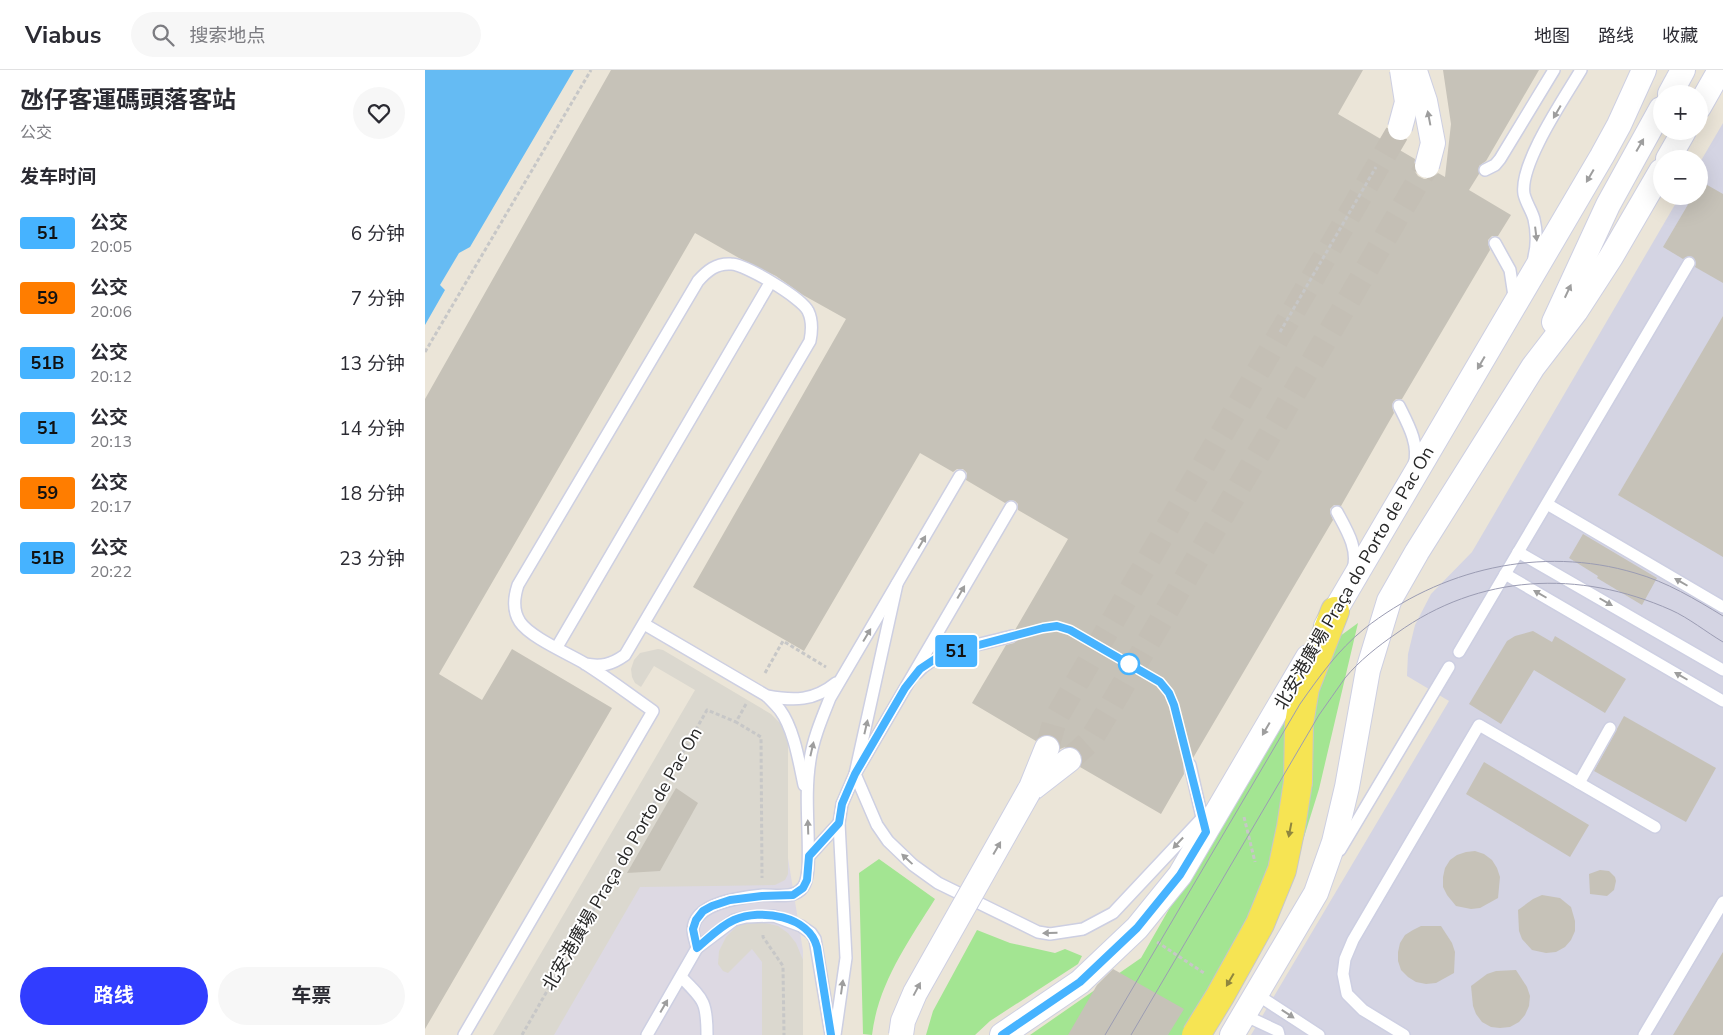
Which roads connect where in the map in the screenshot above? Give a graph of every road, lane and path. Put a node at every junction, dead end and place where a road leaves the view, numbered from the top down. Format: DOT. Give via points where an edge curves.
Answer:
graph roads {
  1 [pos="591,70"];
  2 [pos="1402,70"];
  3 [pos="1413,70"];
  4 [pos="1554,70"];
  5 [pos="1581,70"];
  6 [pos="1644,70"];
  7 [pos="1683,70"];
  8 [pos="1720,70"];
  9 [pos="1675,85"];
  10 [pos="1708,91"];
  11 [pos="1653,123"];
  12 [pos="1400,128"];
  13 [pos="1427,166"];
  14 [pos="1376,168"];
  15 [pos="1485,170"];
  16 [pos="1653,185"];
  17 [pos="1495,243"];
  18 [pos="1689,263"];
  19 [pos="1531,276"];
  20 [pos="770,282"];
  21 [pos="1505,320"];
  22 [pos="1280,332"];
  23 [pos="425,352"];
  24 [pos="1533,367"];
  25 [pos="1399,406"];
  26 [pos="960,476"];
  27 [pos="1409,485"];
  28 [pos="1547,504"];
  29 [pos="1011,506"];
  30 [pos="1337,512"];
  31 [pos="1518,552"];
  32 [pos="1505,574"];
  33 [pos="897,584"];
  34 [pos="1341,600"];
  35 [pos="1723,607"];
  36 [pos="644,624"];
  37 [pos="1012,636"];
  38 [pos="557,648"];
  39 [pos="1459,652"];
  40 [pos="585,664"];
  41 [pos="1449,667"];
  42 [pos="1723,670"];
  43 [pos="843,676"];
  44 [pos="905,688"];
  45 [pos="755,689"];
  46 [pos="767,696"];
  47 [pos="1723,700"];
  48 [pos="736,722"];
  49 [pos="1610,728"];
  50 [pos="1047,748"];
  51 [pos="1069,760"];
  52 [pos="1190,765"];
  53 [pos="855,774"];
  54 [pos="1579,783"];
  55 [pos="1029,791"];
  56 [pos="807,797"];
  57 [pos="839,823"];
  58 [pos="1204,825"];
  59 [pos="1655,827"];
  60 [pos="809,856"];
  61 [pos="1316,893"];
  62 [pos="762,896"];
  63 [pos="1723,902"];
  64 [pos="762,915"];
  65 [pos="1137,928"];
  66 [pos="697,948"];
  67 [pos="681,977"];
  68 [pos="1210,977"];
  69 [pos="1256,994"];
  70 [pos="1244,1014"];
  71 [pos="463,1035"];
  72 [pos="522,1035"];
  73 [pos="647,1035"];
  74 [pos="707,1035"];
  75 [pos="784,1035"];
  76 [pos="833,1035"];
  77 [pos="901,1035"];
  78 [pos="1002,1035"];
  79 [pos="1196,1035"];
  80 [pos="1232,1035"];
  81 [pos="1279,1035"];
  82 [pos="1319,1035"];
  83 [pos="1404,1035"];
  84 [pos="1644,1035"];
  1 -- 23 [label="path"];
  2 -- 12 [label="street, bridge" via="1407,102"];
  13 -- 3 [label="street, one-way, bridge" via="1433,143 1430,120"];
  4 -- 15 [label="lane" via="1500,159"];
  5 -- 19 [label="lane, one-way" via="1534,151 1527,172 1524,193 1534,219 1537,243"];
  6 -- 19 [label="street, 北安港廣場 Praça do Porto de Pac On, one-way" via="1619,125"];
  7 -- 9 [label="street"];
  8 -- 10 [label="street"];
  24 -- 11 [label="street, one-way" via="1608,205"];
  14 -- 22 [label="path"];
  16 -- 24 [label="street" via="1576,311"];
  17 -- 21 [label="lane" via="1510,270 1514,296"];
  18 -- 28 [label="lane"];
  19 -- 21 [label="street, 北安港廣場 Praça do Porto de Pac On"];
  20 -- 36 [label="lane" via="800,300 808,310 813,331 810,341"];
  20 -- 38 [label="lane"];
  20 -- 38 [label="lane" via="743,266 730,264 712,268 698,281 517,585 515,610 520,622 528,631"];
  21 -- 27 [label="street, 北安港廣場 Praça do Porto de Pac On, one-way"];
  24 -- 61 [label="street" via="1389,601 1368,670 1334,842"];
  25 -- 27 [label="lane" via="1412,433 1416,459"];
  33 -- 26 [label="lane, one-way"];
  27 -- 34 [label="street, 北安港廣場 Praça do Porto de Pac On"];
  28 -- 31 [label="lane"];
  35 -- 28 [label="lane, one-way"];
  44 -- 29 [label="lane, one-way"];
  30 -- 34 [label="lane" via="1351,536 1355,563"];
  31 -- 32 [label="lane"];
  31 -- 42 [label="lane, one-way"];
  32 -- 39 [label="lane"];
  47 -- 32 [label="lane, one-way"];
  43 -- 33 [label="lane, one-way"];
  53 -- 33 [label="lane, one-way"];
  34 -- 58 [label="street, 北安港廣場 Praça do Porto de Pac On, one-way" via="1235,782"];
  34 -- 79 [label="main road, one-way, bridge" via="1305,688 1299,724 1298,782 1281,870 1260,924"];
  36 -- 40 [label="lane" via="621,658 606,665"];
  36 -- 45 [label="lane"];
  37 -- 44 [label="lane" via="941,655 920,669"];
  38 -- 40 [label="lane"];
  40 -- 71 [label="lane" via="653,711"];
  41 -- 61 [label="lane"];
  43 -- 45 [label="path" via="783,641"];
  43 -- 46 [label="lane" via="827,690 807,698 787,700"];
  56 -- 43 [label="lane, one-way" via="815,737 830,698"];
  44 -- 53 [label="lane"];
  45 -- 46 [label="lane"];
  45 -- 48 [label="path"];
  46 -- 56 [label="lane" via="781,711 789,730"];
  48 -- 62 [label="path, 北安港廣場 Praça do Porto de Pac On" via="761,737"];
  48 -- 72 [label="path, 北安港廣場 Praça do Porto de Pac On" via="707,710"];
  49 -- 54 [label="lane"];
  50 -- 55 [label="street"];
  51 -- 55 [label="street"];
  52 -- 58 [label="lane"];
  53 -- 57 [label="lane" via="842,804"];
  58 -- 53 [label="lane, one-way" via="1113,912 1083,929 1050,934 1037,932 938,882 913,865 888,842 877,825"];
  54 -- 59 [label="lane"];
  54 -- 83 [label="lane" via="1479,725 1345,959 1343,974 1347,994 1363,1010"];
  77 -- 55 [label="street, one-way, bridge" via="903,1021 915,993"];
  60 -- 56 [label="lane, one-way"];
  57 -- 60 [label="lane"];
  76 -- 57 [label="lane, one-way" via="846,958"];
  58 -- 65 [label="street, 北安港廣場 Praça do Porto de Pac On" via="1180,875"];
  60 -- 62 [label="lane" via="803,888 793,895"];
  61 -- 69 [label="street"];
  62 -- 66 [label="lane" via="730,900 703,911 693,929"];
  63 -- 84 [label="lane"];
  64 -- 66 [label="lane" via="734,920"];
  64 -- 75 [label="path" via="763,937 783,966"];
  64 -- 76 [label="lane" via="801,926 815,939"];
  65 -- 68 [label="path"];
  65 -- 78 [label="street, 北安港廣場 Praça do Porto de Pac On" via="1080,982"];
  66 -- 67 [label="lane"];
  73 -- 67 [label="lane, one-way"];
  67 -- 74 [label="lane" via="705,1006"];
  69 -- 70 [label="street"];
  69 -- 82 [label="lane, one-way"];
  70 -- 80 [label="street"];
  70 -- 81 [label="lane" via="1278,1031"];
}
